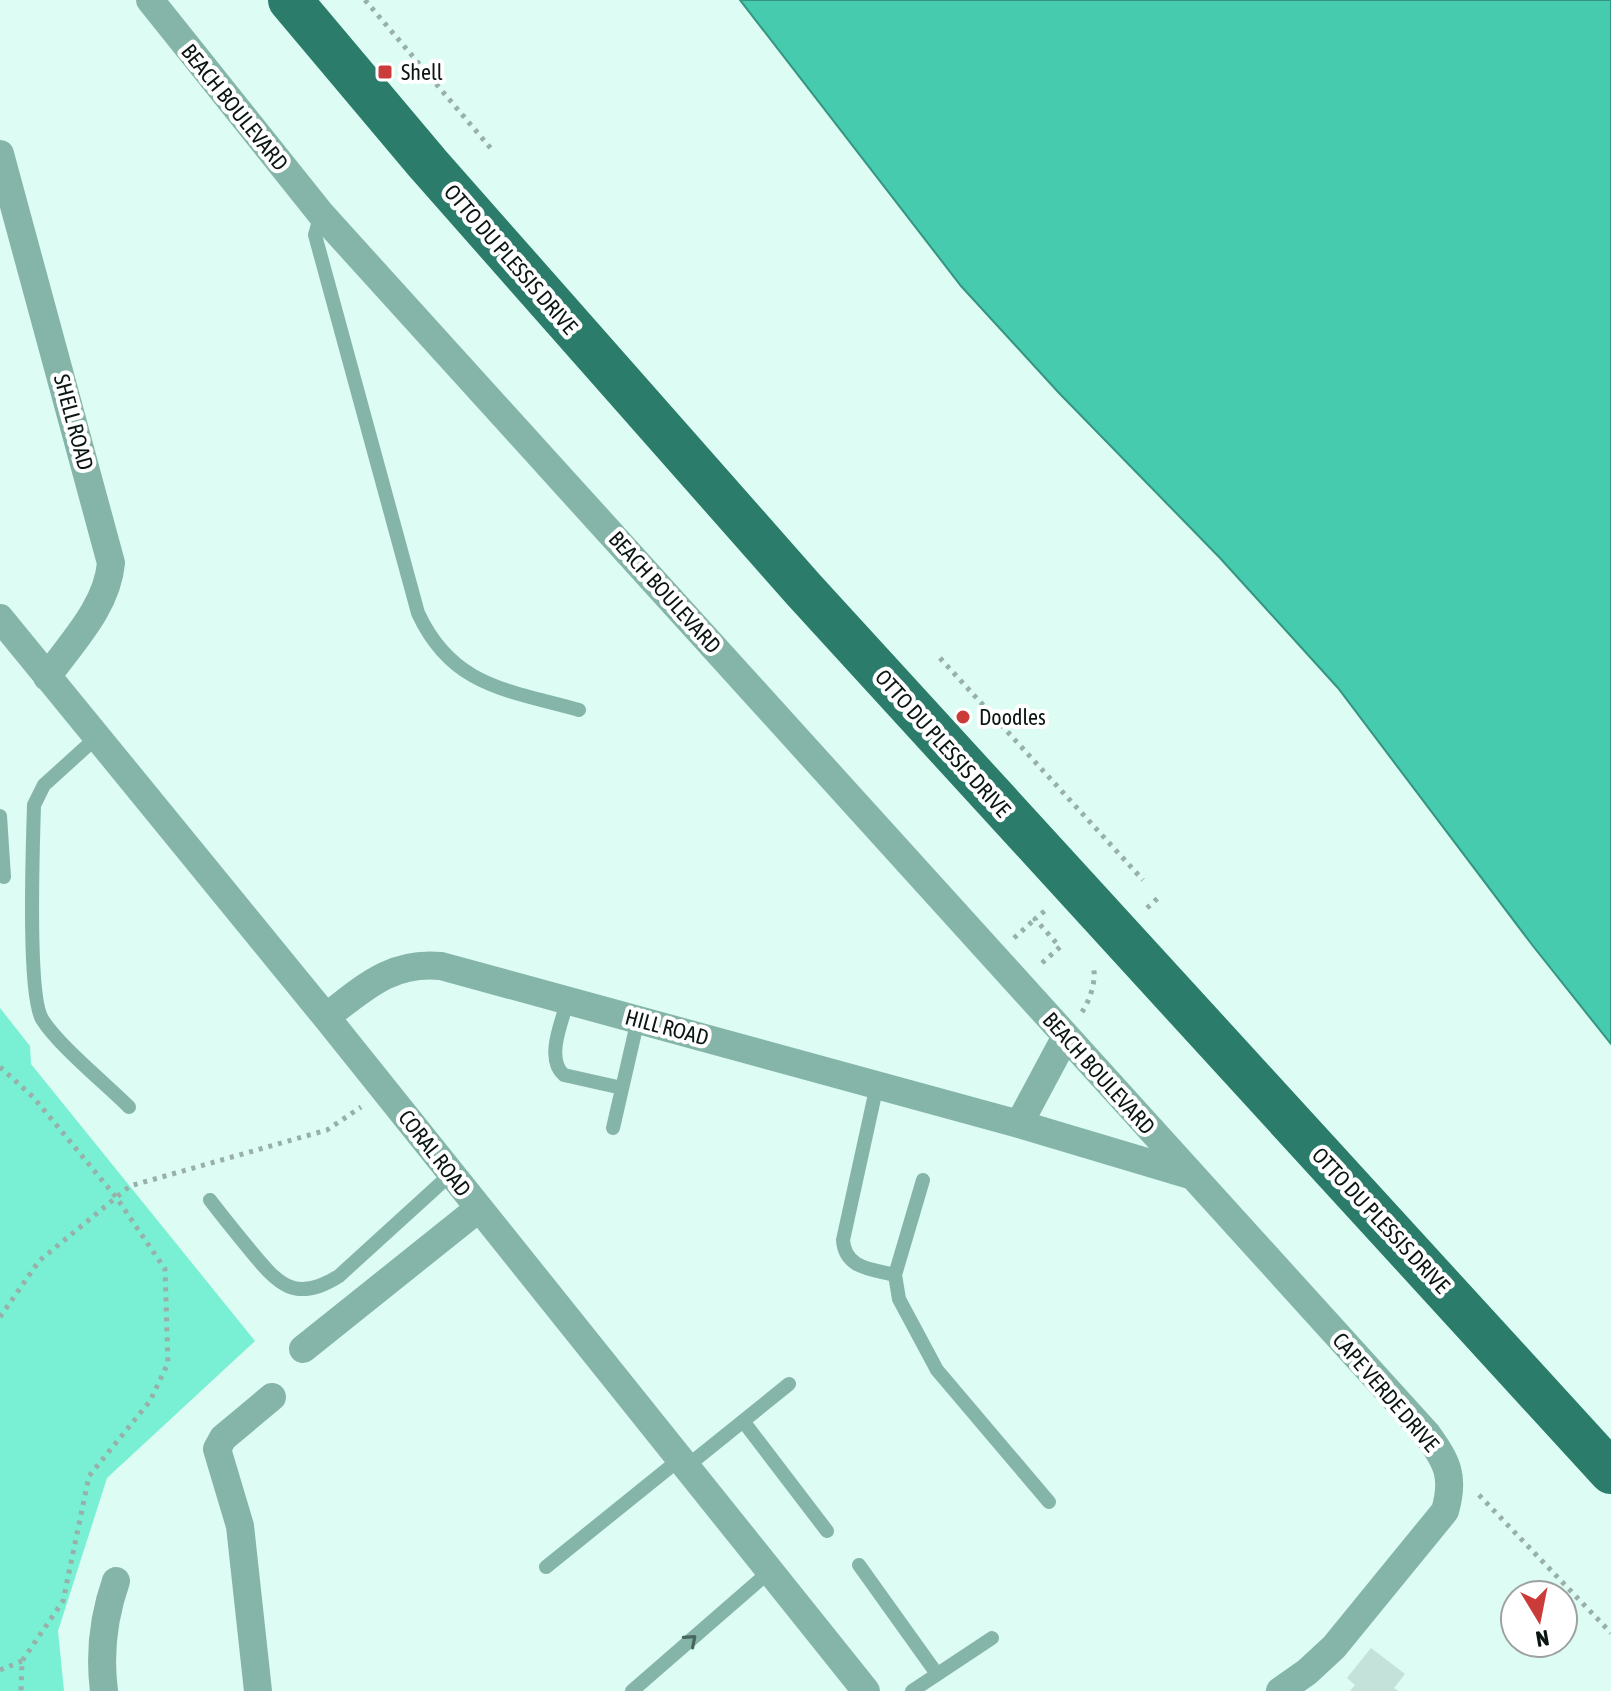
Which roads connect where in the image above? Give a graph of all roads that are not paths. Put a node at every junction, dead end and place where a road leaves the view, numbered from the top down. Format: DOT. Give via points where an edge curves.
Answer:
graph roads {
  1 [pos="150,0"];
  2 [pos="290,0"];
  3 [pos="0,154"];
  4 [pos="321,214"];
  5 [pos="0,618"];
  6 [pos="47,677"];
  7 [pos="579,710"];
  8 [pos="97,737"];
  9 [pos="0,816"];
  10 [pos="4,877"];
  11 [pos="568,1000"];
  12 [pos="326,1017"];
  13 [pos="638,1019"];
  14 [pos="1065,1038"];
  15 [pos="877,1085"];
  16 [pos="622,1088"];
  17 [pos="129,1107"];
  18 [pos="1019,1124"];
  19 [pos="613,1128"];
  20 [pos="451,1174"];
  21 [pos="1191,1175"];
  22 [pos="923,1180"];
  23 [pos="210,1200"];
  24 [pos="478,1209"];
  25 [pos="895,1275"];
  26 [pos="303,1349"];
  27 [pos="789,1384"];
  28 [pos="272,1397"];
  29 [pos="743,1421"];
  30 [pos="683,1463"];
  31 [pos="1611,1472"];
  32 [pos="1049,1502"];
  33 [pos="827,1531"];
  34 [pos="859,1565"];
  35 [pos="546,1567"];
  36 [pos="769,1572"];
  37 [pos="116,1581"];
  38 [pos="992,1638"];
  39 [pos="937,1674"];
  40 [pos="104,1691"];
  41 [pos="258,1691"];
  42 [pos="632,1691"];
  43 [pos="866,1691"];
  44 [pos="912,1691"];
  45 [pos="1280,1691"];
  1 -- 4 [label="street, BEACH BOULEVARD"];
  2 -- 31 [label="main road, OTTO DU PLESSIS DRIVE" via="803,589"];
  3 -- 6 [label="street, SHELL ROAD" via="111,563 101,602"];
  4 -- 7 [label="lane" via="315,235 427,632 438,649 474,678"];
  4 -- 14 [label="street, BEACH BOULEVARD"];
  5 -- 6 [label="street, CORAL ROAD"];
  6 -- 8 [label="street, CORAL ROAD"];
  8 -- 12 [label="street, CORAL ROAD"];
  8 -- 17 [label="lane" via="44,785 34,805 37,1005 50,1029"];
  9 -- 10 [label="lane"];
  11 -- 12 [label="street, HILL ROAD" via="420,964 382,976"];
  11 -- 13 [label="street, HILL ROAD"];
  11 -- 16 [label="lane" via="555,1053 558,1070"];
  12 -- 20 [label="street, CORAL ROAD"];
  13 -- 15 [label="street, HILL ROAD"];
  13 -- 16 [label="lane"];
  14 -- 18 [label="street"];
  14 -- 21 [label="street, BEACH BOULEVARD"];
  15 -- 18 [label="street, HILL ROAD"];
  15 -- 25 [label="lane" via="843,1240 848,1258 861,1267"];
  16 -- 19 [label="lane"];
  18 -- 21 [label="street, HILL ROAD"];
  20 -- 23 [label="lane" via="339,1276 302,1289 273,1278"];
  20 -- 24 [label="street, CORAL ROAD"];
  21 -- 45 [label="street, CAPE VERDE DRIVE" via="1427,1434 1442,1455 1451,1483 1436,1524 1334,1647"];
  22 -- 25 [label="lane"];
  24 -- 26 [label="street"];
  24 -- 30 [label="street, CORAL ROAD"];
  25 -- 32 [label="lane" via="899,1299 937,1370"];
  27 -- 29 [label="lane"];
  28 -- 41 [label="street" via="217,1449 240,1526"];
  29 -- 30 [label="lane"];
  29 -- 33 [label="lane"];
  30 -- 35 [label="lane"];
  30 -- 36 [label="street, CORAL ROAD"];
  34 -- 39 [label="lane"];
  42 -- 36 [label="lane, one-way"];
  36 -- 43 [label="street, CORAL ROAD"];
  37 -- 40 [label="street" via="103,1627"];
  38 -- 39 [label="lane"];
  39 -- 44 [label="lane"];
}
